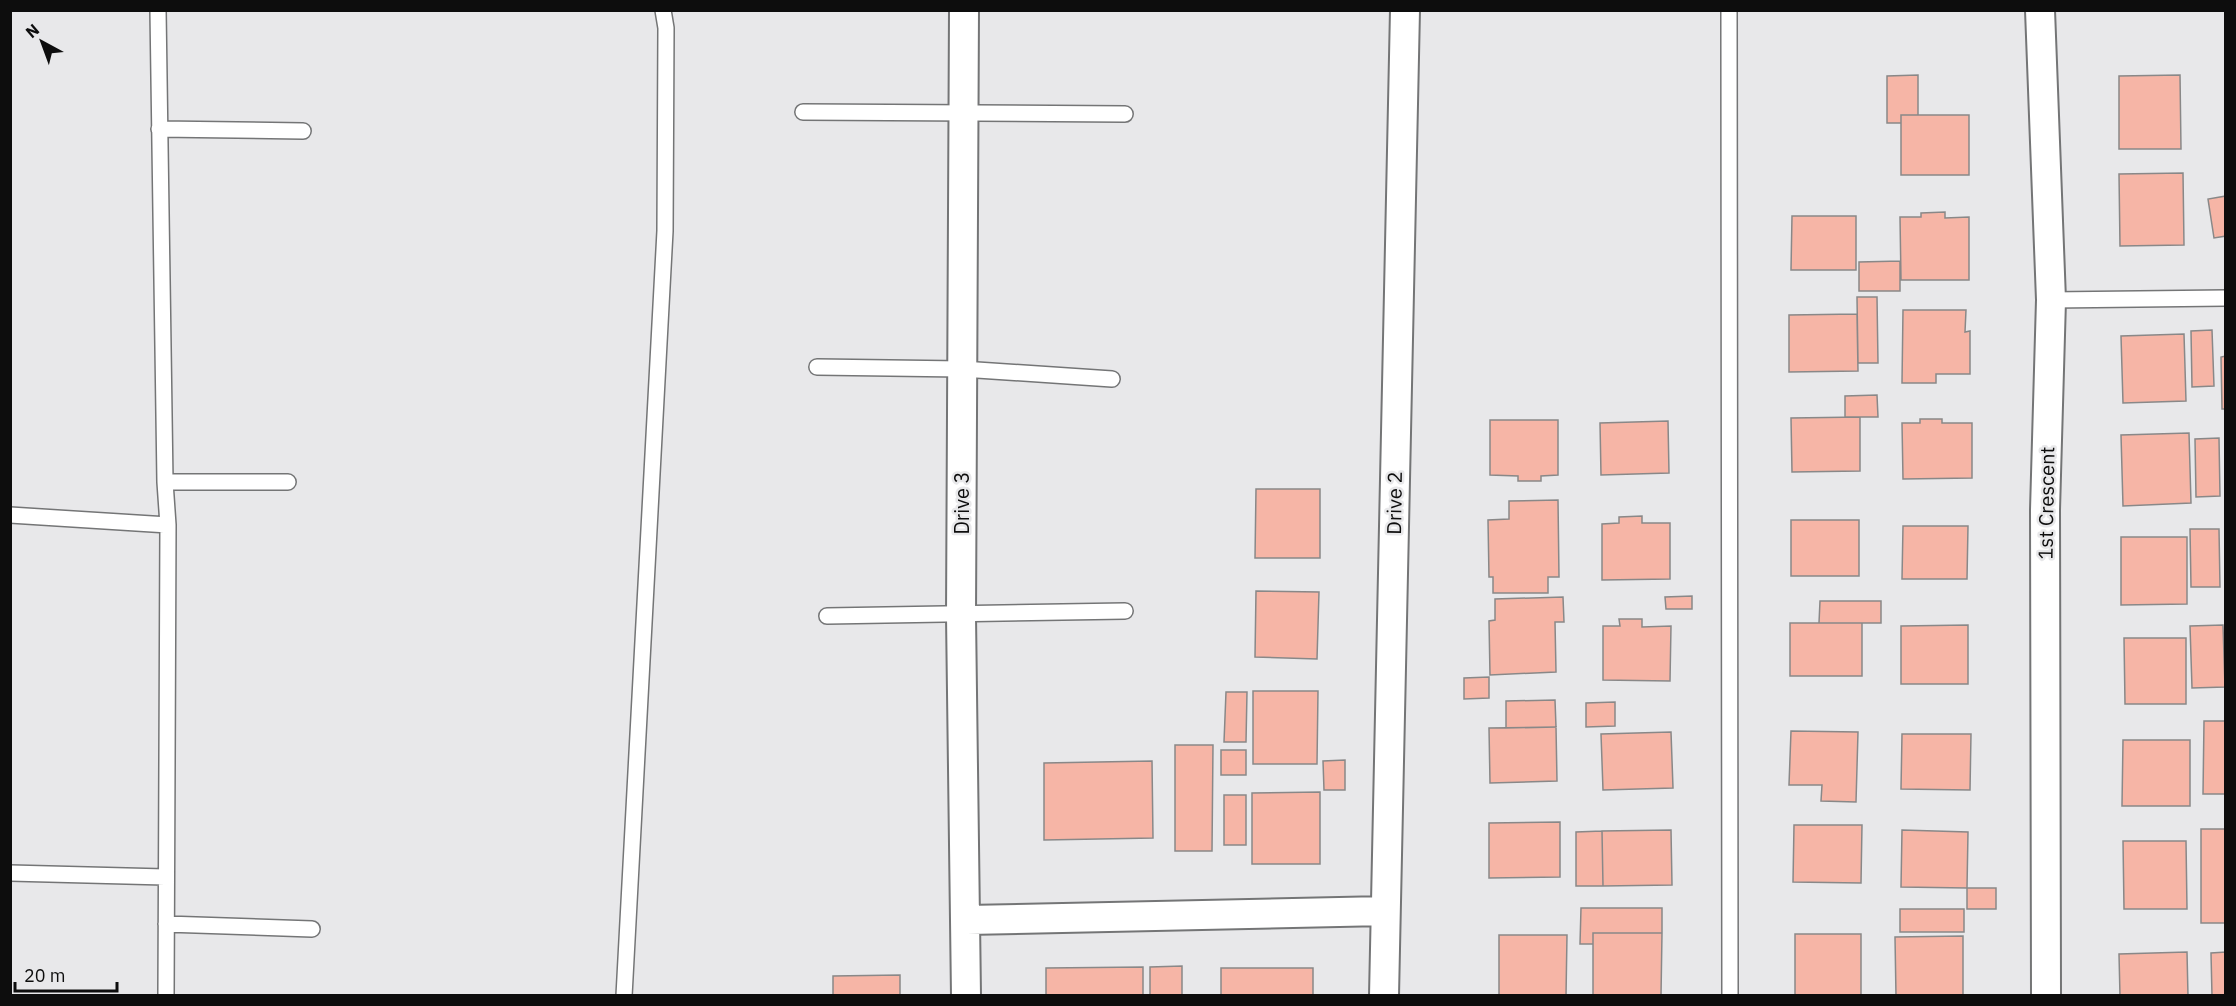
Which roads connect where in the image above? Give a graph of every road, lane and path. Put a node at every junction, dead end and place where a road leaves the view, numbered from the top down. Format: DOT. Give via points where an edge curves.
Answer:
graph roads {
  1 [pos="158,10"];
  2 [pos="663,10"];
  3 [pos="964,10"];
  4 [pos="1405,10"];
  5 [pos="1729,10"];
  6 [pos="2040,10"];
  7 [pos="803,112"];
  8 [pos="963,113"];
  9 [pos="1125,114"];
  10 [pos="159,129"];
  11 [pos="303,131"];
  12 [pos="2226,298"];
  13 [pos="2051,300"];
  14 [pos="817,367"];
  15 [pos="962,369"];
  16 [pos="1112,379"];
  17 [pos="165,482"];
  18 [pos="288,482"];
  19 [pos="10,515"];
  20 [pos="168,525"];
  21 [pos="1125,611"];
  22 [pos="827,616"];
  23 [pos="961,616"];
  24 [pos="10,873"];
  25 [pos="165,878"];
  26 [pos="1385,911"];
  27 [pos="967,920"];
  28 [pos="166,924"];
  29 [pos="312,929"];
  30 [pos="166,996"];
  31 [pos="624,996"];
  32 [pos="966,996"];
  33 [pos="1384,996"];
  34 [pos="1730,996"];
  35 [pos="2046,996"];
  1 -- 10 [label="lane"];
  2 -- 31 [label="lane" via="665,231"];
  3 -- 8 [label="street, Drive 3"];
  4 -- 26 [label="street, Drive 2"];
  5 -- 34 [label="lane"];
  6 -- 13 [label="street, 1st Crescent"];
  7 -- 8 [label="lane"];
  8 -- 9 [label="lane"];
  8 -- 15 [label="street, Drive 3"];
  10 -- 11 [label="lane"];
  10 -- 17 [label="lane"];
  12 -- 13 [label="lane"];
  13 -- 35 [label="street, 1st Crescent" via="2044,510"];
  14 -- 15 [label="lane"];
  15 -- 16 [label="lane"];
  15 -- 23 [label="street, Drive 3"];
  17 -- 18 [label="lane"];
  17 -- 20 [label="lane"];
  19 -- 20 [label="lane"];
  20 -- 25 [label="lane"];
  21 -- 23 [label="lane"];
  22 -- 23 [label="lane"];
  23 -- 27 [label="street, Drive 3"];
  24 -- 25 [label="lane"];
  25 -- 28 [label="lane"];
  26 -- 27 [label="street"];
  26 -- 33 [label="street, Drive 2"];
  27 -- 32 [label="street, Drive 3"];
  28 -- 29 [label="lane"];
  28 -- 30 [label="lane"];
}
